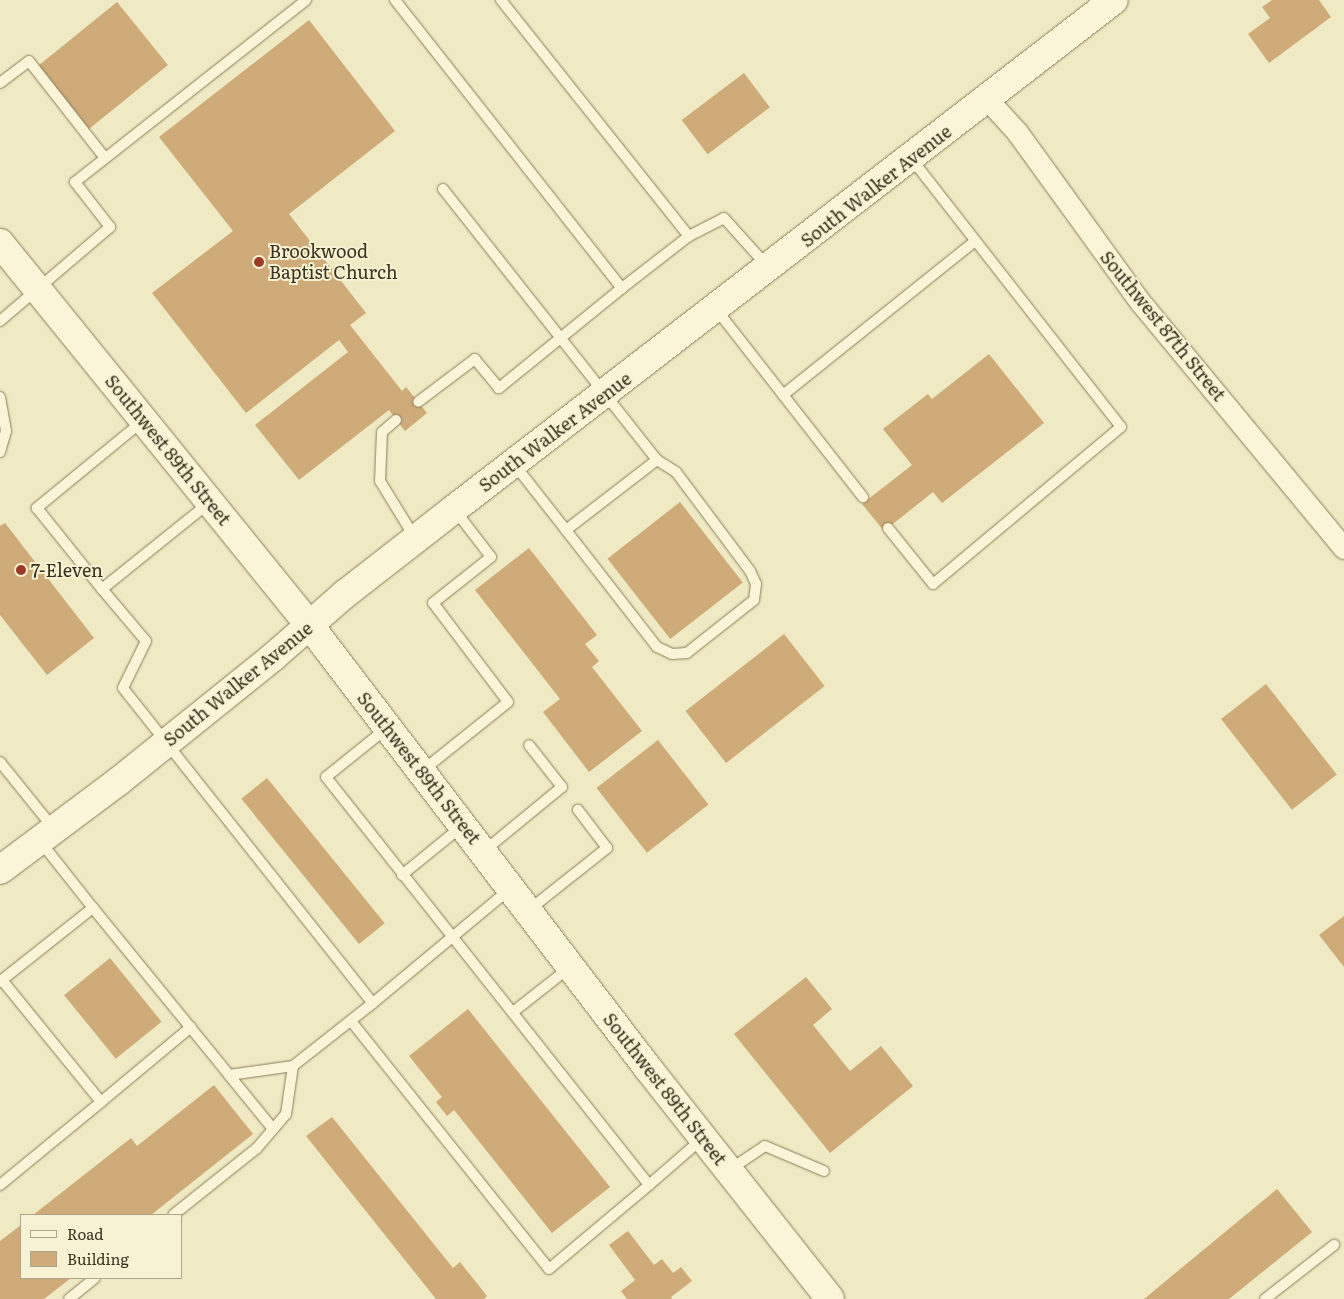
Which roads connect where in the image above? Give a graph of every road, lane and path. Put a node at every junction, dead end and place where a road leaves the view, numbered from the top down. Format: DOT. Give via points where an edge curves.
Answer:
graph roads {
  1 [pos="306,0"];
  2 [pos="395,0"];
  3 [pos="501,0"];
  4 [pos="1114,0"];
  5 [pos="0,83"];
  6 [pos="988,99"];
  7 [pos="105,158"];
  8 [pos="911,158"];
  9 [pos="443,189"];
  10 [pos="689,236"];
  11 [pos="975,241"];
  12 [pos="0,243"];
  13 [pos="769,268"];
  14 [pos="622,288"];
  15 [pos="38,290"];
  16 [pos="716,309"];
  17 [pos="0,321"];
  18 [pos="561,339"];
  19 [pos="604,394"];
  20 [pos="783,395"];
  21 [pos="0,397"];
  22 [pos="418,402"];
  23 [pos="144,420"];
  24 [pos="396,420"];
  25 [pos="0,452"];
  26 [pos="657,460"];
  27 [pos="514,464"];
  28 [pos="863,498"];
  29 [pos="211,502"];
  30 [pos="454,509"];
  31 [pos="888,528"];
  32 [pos="566,530"];
  33 [pos="416,539"];
  34 [pos="1344,548"];
  35 [pos="102,589"];
  36 [pos="310,626"];
  37 [pos="388,727"];
  38 [pos="167,742"];
  39 [pos="529,745"];
  40 [pos="0,762"];
  41 [pos="422,771"];
  42 [pos="578,810"];
  43 [pos="463,825"];
  44 [pos="47,835"];
  45 [pos="483,851"];
  46 [pos="0,870"];
  47 [pos="402,875"];
  48 [pos="511,888"];
  49 [pos="93,908"];
  50 [pos="528,910"];
  51 [pos="452,937"];
  52 [pos="571,966"];
  53 [pos="1,981"];
  54 [pos="374,1003"];
  55 [pos="513,1012"];
  56 [pos="351,1021"];
  57 [pos="191,1028"];
  58 [pos="293,1066"];
  59 [pos="229,1075"];
  60 [pos="101,1102"];
  61 [pos="272,1129"];
  62 [pos="703,1138"];
  63 [pos="728,1170"];
  64 [pos="824,1171"];
  65 [pos="0,1185"];
  66 [pos="649,1185"];
  67 [pos="174,1214"];
  68 [pos="1334,1245"];
  69 [pos="94,1279"];
  70 [pos="69,1299"];
  71 [pos="830,1299"];
  72 [pos="1265,1299"];
  1 -- 7 [label="lane"];
  2 -- 14 [label="lane"];
  3 -- 10 [label="lane"];
  4 -- 6 [label="main road, South Walker Avenue"];
  5 -- 7 [label="lane" via="29,61"];
  6 -- 8 [label="main road, South Walker Avenue"];
  6 -- 34 [label="street, Southwest 87th Street" via="1022,139 1142,303"];
  7 -- 15 [label="lane" via="75,182 110,227"];
  8 -- 11 [label="lane"];
  8 -- 13 [label="main road, South Walker Avenue"];
  9 -- 18 [label="lane"];
  10 -- 13 [label="lane" via="724,218"];
  10 -- 14 [label="lane"];
  11 -- 20 [label="lane"];
  11 -- 31 [label="lane" via="1122,427 933,584"];
  12 -- 15 [label="main road, Southwest 89th Street"];
  13 -- 16 [label="main road, South Walker Avenue"];
  14 -- 18 [label="lane"];
  15 -- 17 [label="lane"];
  15 -- 23 [label="main road, Southwest 89th Street"];
  16 -- 19 [label="main road, South Walker Avenue"];
  16 -- 20 [label="lane"];
  18 -- 19 [label="lane"];
  18 -- 22 [label="lane" via="499,388 475,359"];
  19 -- 26 [label="lane"];
  19 -- 27 [label="main road, South Walker Avenue"];
  20 -- 28 [label="lane"];
  21 -- 25 [label="lane" via="6,431"];
  23 -- 29 [label="main road, Southwest 89th Street"];
  23 -- 35 [label="lane" via="37,508"];
  24 -- 33 [label="lane" via="382,432 380,481"];
  26 -- 32 [label="lane"];
  26 -- 32 [label="lane" via="676,472 750,571 756,584 754,600 687,653 672,654 657,647"];
  27 -- 30 [label="main road, South Walker Avenue"];
  27 -- 32 [label="lane"];
  29 -- 35 [label="lane"];
  29 -- 36 [label="main road, Southwest 89th Street"];
  30 -- 33 [label="main road, South Walker Avenue"];
  30 -- 41 [label="lane" via="491,557 433,603 508,702"];
  33 -- 36 [label="main road, South Walker Avenue"];
  35 -- 38 [label="lane" via="146,641 123,688"];
  36 -- 37 [label="main road, Southwest 89th Street"];
  36 -- 38 [label="main road, South Walker Avenue"];
  37 -- 41 [label="main road, Southwest 89th Street"];
  37 -- 47 [label="lane" via="326,777"];
  38 -- 44 [label="main road, South Walker Avenue"];
  38 -- 54 [label="lane"];
  39 -- 45 [label="lane" via="562,787"];
  40 -- 44 [label="lane"];
  41 -- 43 [label="main road, Southwest 89th Street"];
  42 -- 50 [label="lane" via="607,848"];
  43 -- 45 [label="main road, Southwest 89th Street"];
  43 -- 47 [label="lane"];
  44 -- 46 [label="main road, South Walker Avenue"];
  44 -- 49 [label="lane"];
  45 -- 48 [label="main road, Southwest 89th Street"];
  47 -- 51 [label="lane"];
  48 -- 50 [label="main road, Southwest 89th Street"];
  48 -- 51 [label="lane"];
  49 -- 53 [label="lane"];
  49 -- 57 [label="lane"];
  50 -- 52 [label="main road, Southwest 89th Street"];
  51 -- 54 [label="lane"];
  51 -- 55 [label="lane"];
  52 -- 55 [label="lane"];
  52 -- 62 [label="main road, Southwest 89th Street"];
  53 -- 60 [label="lane"];
  54 -- 56 [label="lane"];
  55 -- 66 [label="lane"];
  56 -- 58 [label="lane"];
  56 -- 66 [label="lane" via="549,1269"];
  57 -- 59 [label="lane"];
  57 -- 60 [label="lane"];
  58 -- 59 [label="lane"];
  58 -- 61 [label="lane" via="286,1114"];
  59 -- 61 [label="lane"];
  60 -- 65 [label="lane"];
  61 -- 67 [label="lane" via="257,1148"];
  62 -- 63 [label="main road, Southwest 89th Street"];
  62 -- 66 [label="lane"];
  63 -- 64 [label="lane" via="765,1146"];
  63 -- 71 [label="main road, Southwest 89th Street"];
  68 -- 72 [label="lane"];
  69 -- 70 [label="lane"];
}
